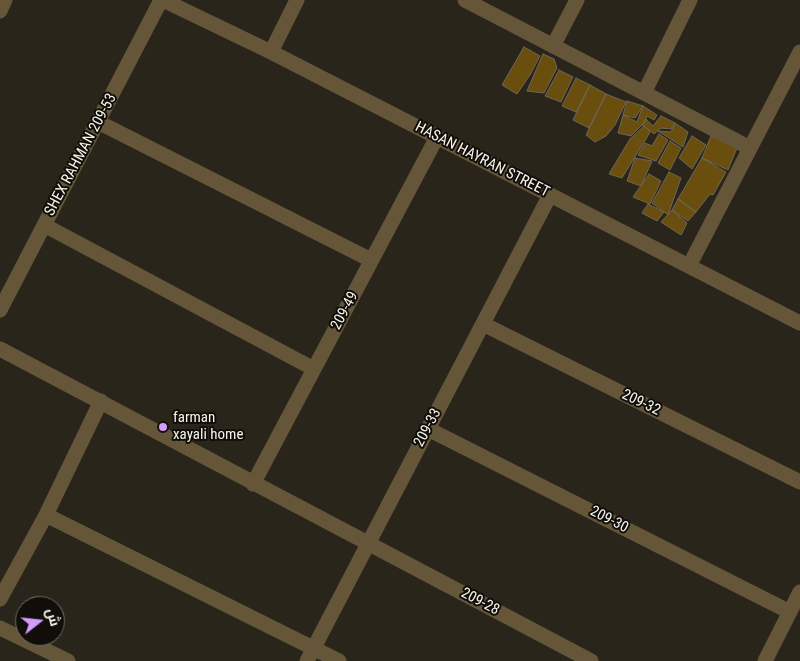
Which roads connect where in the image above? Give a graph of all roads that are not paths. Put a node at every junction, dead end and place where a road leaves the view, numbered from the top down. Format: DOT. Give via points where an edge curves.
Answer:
graph roads {
  1 [pos="5,0"];
  2 [pos="162,0"];
  3 [pos="297,0"];
  4 [pos="465,0"];
  5 [pos="577,0"];
  6 [pos="690,0"];
  7 [pos="0,11"];
  8 [pos="554,46"];
  9 [pos="271,52"];
  10 [pos="800,52"];
  11 [pos="644,93"];
  12 [pos="98,122"];
  13 [pos="437,137"];
  14 [pos="750,148"];
  15 [pos="550,195"];
  16 [pos="44,225"];
  17 [pos="371,260"];
  18 [pos="689,266"];
  19 [pos="0,310"];
  20 [pos="800,323"];
  21 [pos="483,324"];
  22 [pos="0,349"];
  23 [pos="314,369"];
  24 [pos="101,401"];
  25 [pos="428,429"];
  26 [pos="800,482"];
  27 [pos="254,484"];
  28 [pos="46,515"];
  29 [pos="368,544"];
  30 [pos="800,592"];
  31 [pos="0,599"];
  32 [pos="790,612"];
  33 [pos="0,628"];
  34 [pos="310,654"];
  35 [pos="68,661"];
  36 [pos="339,661"];
  37 [pos="591,661"];
  38 [pos="765,661"];
  1 -- 7 [label="street"];
  2 -- 9 [label="street, HASAN HAYRAN STREET"];
  2 -- 12 [label="street, SHEX RAHMAN 209-53"];
  3 -- 9 [label="street"];
  4 -- 8 [label="street"];
  5 -- 8 [label="street"];
  6 -- 11 [label="street"];
  8 -- 11 [label="street"];
  9 -- 13 [label="street, HASAN HAYRAN STREET"];
  10 -- 14 [label="street"];
  11 -- 14 [label="street"];
  12 -- 16 [label="street, SHEX RAHMAN 209-53"];
  12 -- 17 [label="street"];
  13 -- 15 [label="street, HASAN HAYRAN STREET"];
  13 -- 17 [label="street, 209-49"];
  14 -- 18 [label="street"];
  15 -- 18 [label="street, HASAN HAYRAN STREET"];
  15 -- 21 [label="street, 209-33"];
  16 -- 19 [label="street, SHEX RAHMAN 209-53"];
  16 -- 23 [label="street"];
  17 -- 23 [label="street, 209-49"];
  18 -- 20 [label="street, HASAN HAYRAN STREET"];
  21 -- 25 [label="street, 209-33"];
  21 -- 26 [label="street, 209-32"];
  22 -- 24 [label="street, 209-28"];
  23 -- 27 [label="street, 209-49"];
  24 -- 27 [label="street, 209-28"];
  24 -- 28 [label="street"];
  25 -- 29 [label="street, 209-33"];
  25 -- 32 [label="street, 209-30"];
  27 -- 29 [label="street, 209-28"];
  28 -- 31 [label="street"];
  28 -- 34 [label="street"];
  29 -- 34 [label="street, 209-33"];
  29 -- 37 [label="street, 209-28"];
  30 -- 32 [label="street"];
  32 -- 38 [label="street"];
  33 -- 35 [label="street"];
  34 -- 36 [label="street"];
}
